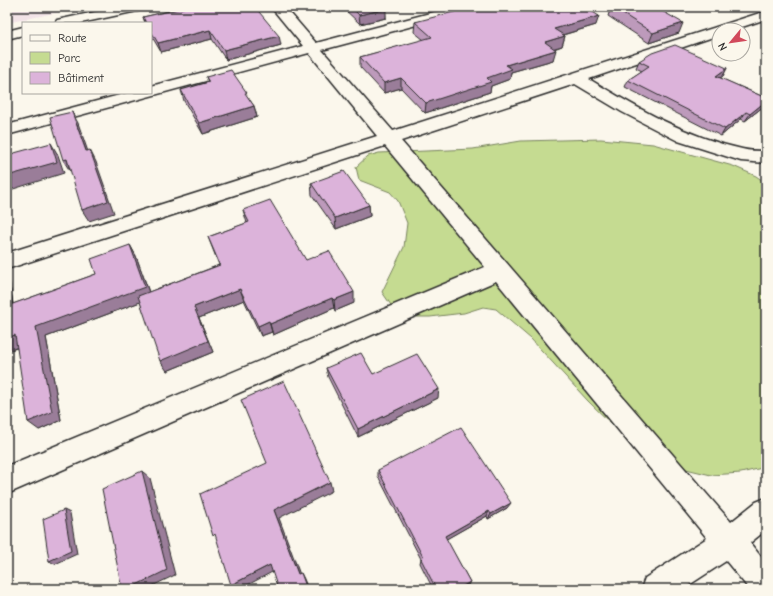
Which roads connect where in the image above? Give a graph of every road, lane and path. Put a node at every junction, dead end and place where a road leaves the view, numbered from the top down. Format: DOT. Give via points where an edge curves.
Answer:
graph roads {
  1 [pos="137,7"];
  2 [pos="278,7"];
  3 [pos="468,7"];
  4 [pos="766,15"];
  5 [pos="67,22"];
  6 [pos="744,22"];
  7 [pos="22,31"];
  8 [pos="711,33"];
  9 [pos="7,35"];
  10 [pos="312,48"];
  11 [pos="577,78"];
  12 [pos="152,91"];
  13 [pos="141,94"];
  14 [pos="7,130"];
  15 [pos="388,138"];
  16 [pos="766,157"];
  17 [pos="7,261"];
  18 [pos="499,270"];
  19 [pos="7,480"];
  20 [pos="766,512"];
  21 [pos="728,542"];
  22 [pos="766,586"];
  23 [pos="656,589"];
  1 -- 5 [label="street"];
  2 -- 10 [label="street"];
  3 -- 10 [label="street"];
  4 -- 6 [label="street"];
  7 -- 9 [label="street"];
  8 -- 11 [label="street"];
  10 -- 12 [label="street"];
  10 -- 15 [label="street"];
  11 -- 15 [label="street"];
  11 -- 16 [label="street" via="628,109 684,137 741,156"];
  13 -- 14 [label="street"];
  15 -- 17 [label="street"];
  15 -- 18 [label="street"];
  18 -- 19 [label="street"];
  18 -- 21 [label="street"];
  20 -- 21 [label="street"];
  21 -- 22 [label="street"];
  21 -- 23 [label="street"];
}
